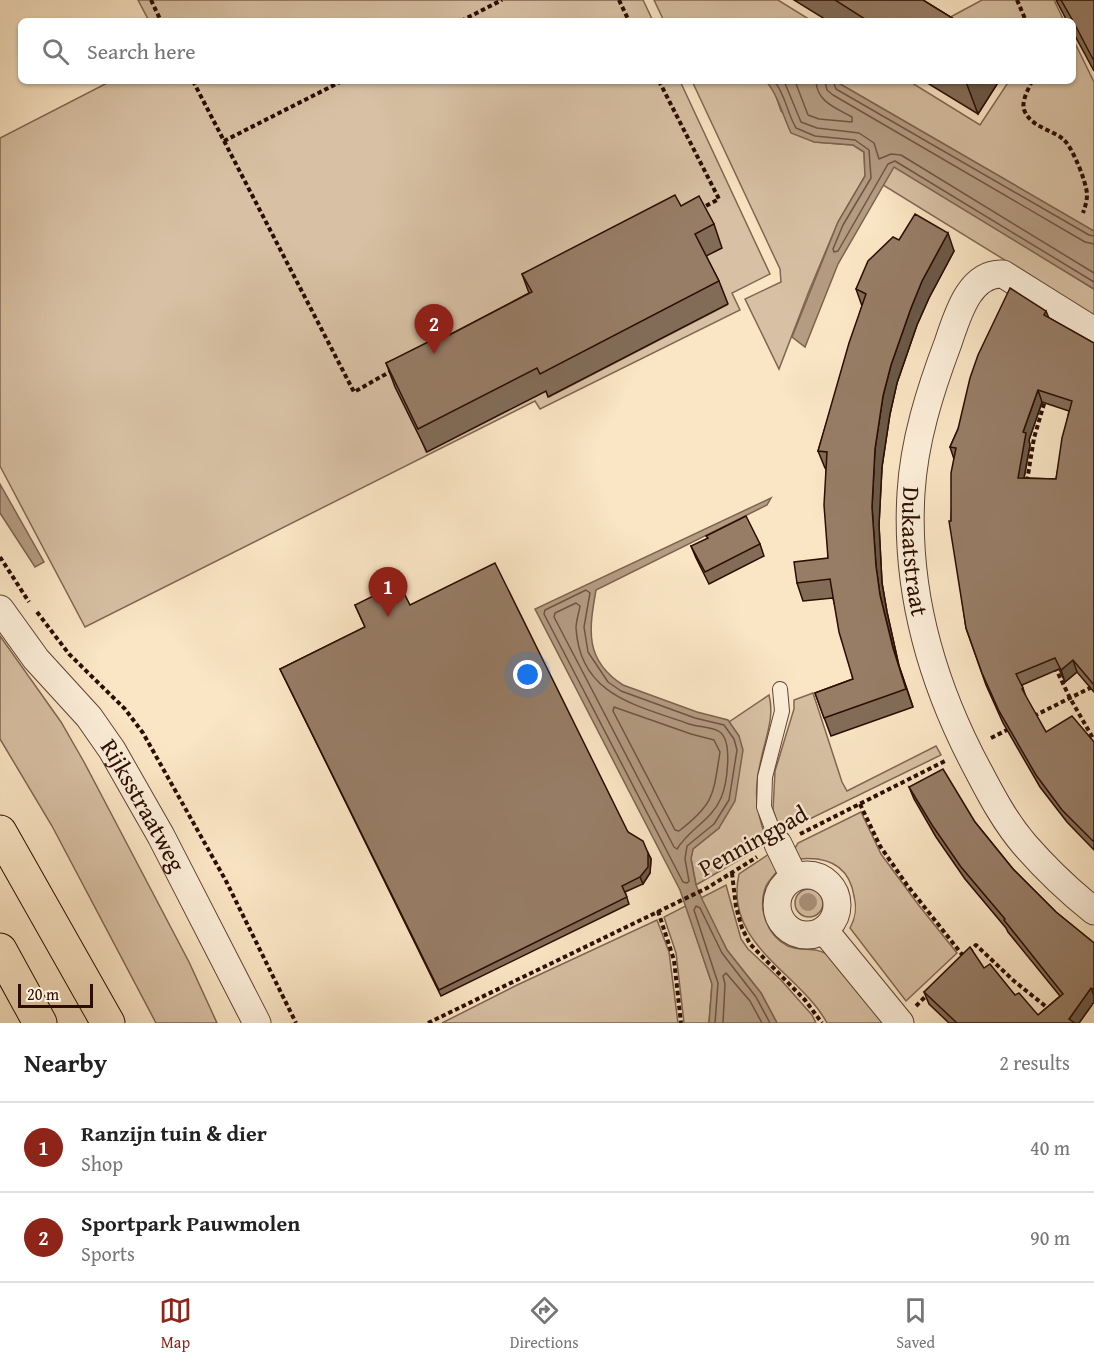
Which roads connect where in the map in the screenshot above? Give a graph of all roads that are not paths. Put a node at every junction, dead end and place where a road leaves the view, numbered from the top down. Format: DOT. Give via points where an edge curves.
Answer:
graph roads {
  1 [pos="1094,331"];
  2 [pos="0,609"];
  3 [pos="780,688"];
  4 [pos="0,832"];
  5 [pos="778,844"];
  6 [pos="794,877"];
  7 [pos="1094,911"];
  8 [pos="824,930"];
  9 [pos="0,950"];
  10 [pos="40,1023"];
  11 [pos="108,1023"];
  12 [pos="257,1023"];
  13 [pos="900,1023"];
  1 -- 7 [label="street, Dukaatstraat" via="1003,274 994,273 977,282 953,327 932,385 917,444 911,492 917,602 929,656 947,708 994,802 1024,844"];
  2 -- 12 [label="street, Rijksstraatweg" via="112,750"];
  3 -- 5 [label="lane" via="782,711 765,777 764,807"];
  4 -- 11 [label="highway"];
  5 -- 6 [label="street"];
  6 -- 8 [label="street" via="812,874 834,890 836,916"];
  6 -- 8 [label="street" via="779,893 778,915 792,931 803,935"];
  8 -- 13 [label="street"];
  9 -- 10 [label="highway"];
}
